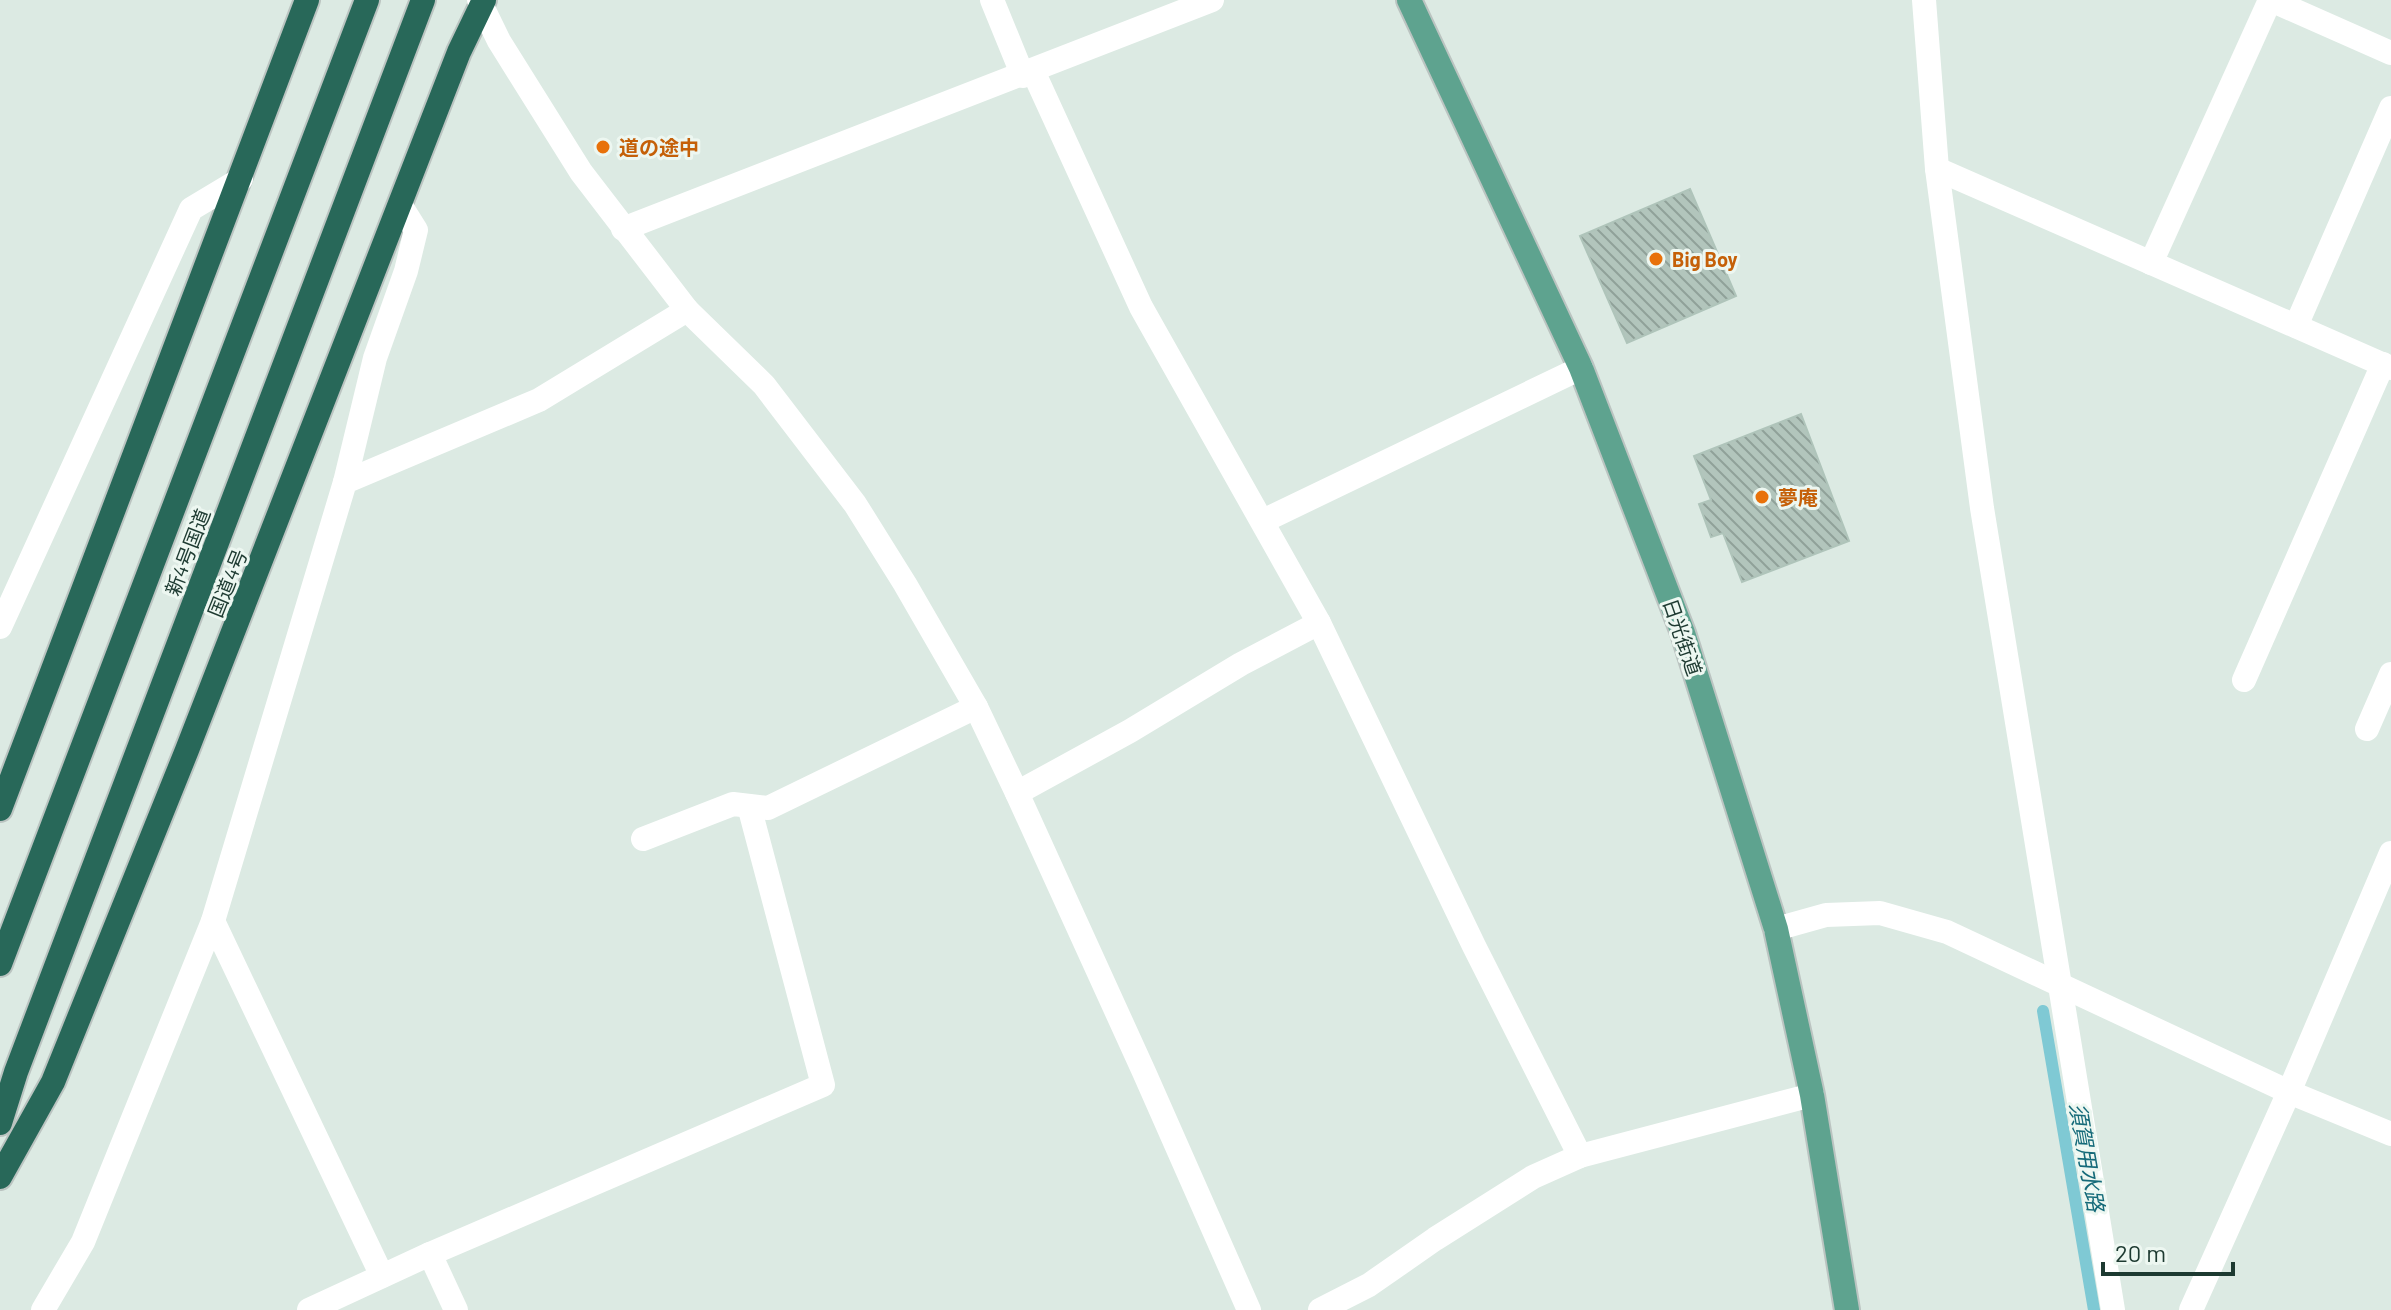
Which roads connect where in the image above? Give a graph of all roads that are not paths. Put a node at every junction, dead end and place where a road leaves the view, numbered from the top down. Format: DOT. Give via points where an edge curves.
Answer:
graph roads {
  1 [pos="307,0"];
  2 [pos="367,0"];
  3 [pos="423,0"];
  4 [pos="992,0"];
  5 [pos="1212,0"];
  6 [pos="1409,0"];
  7 [pos="1924,0"];
  8 [pos="2270,0"];
  9 [pos="482,2"];
  10 [pos="2391,53"];
  11 [pos="1028,73"];
  12 [pos="2391,108"];
  13 [pos="1937,169"];
  14 [pos="241,179"];
  15 [pos="401,206"];
  16 [pos="623,229"];
  17 [pos="2151,263"];
  18 [pos="687,310"];
  19 [pos="2296,326"];
  20 [pos="2387,366"];
  21 [pos="1581,368"];
  22 [pos="345,482"];
  23 [pos="1263,521"];
  24 [pos="1319,623"];
  25 [pos="0,627"];
  26 [pos="2391,674"];
  27 [pos="2244,680"];
  28 [pos="976,707"];
  29 [pos="2367,729"];
  30 [pos="1017,793"];
  31 [pos="749,806"];
  32 [pos="0,809"];
  33 [pos="643,839"];
  34 [pos="2391,853"];
  35 [pos="213,921"];
  36 [pos="1776,929"];
  37 [pos="0,964"];
  38 [pos="2062,986"];
  39 [pos="2289,1092"];
  40 [pos="1812,1095"];
  41 [pos="0,1123"];
  42 [pos="2391,1134"];
  43 [pos="1580,1156"];
  44 [pos="0,1177"];
  45 [pos="430,1254"];
  46 [pos="382,1276"];
  47 [pos="43,1310"];
  48 [pos="309,1310"];
  49 [pos="456,1310"];
  50 [pos="1249,1310"];
  51 [pos="1320,1310"];
  52 [pos="1847,1310"];
  53 [pos="2113,1310"];
  54 [pos="2191,1310"];
  1 -- 14 [label="highway"];
  2 -- 37 [label="highway, 新4号国道"];
  3 -- 41 [label="highway, 新4号国道"];
  4 -- 11 [label="street"];
  5 -- 11 [label="street"];
  6 -- 21 [label="main road, 日光街道"];
  7 -- 13 [label="street"];
  8 -- 10 [label="street"];
  8 -- 17 [label="street"];
  9 -- 15 [label="highway, 国道4号"];
  9 -- 16 [label="street" via="499,41"];
  11 -- 16 [label="street"];
  11 -- 23 [label="street" via="1141,307"];
  12 -- 19 [label="street"];
  13 -- 17 [label="street"];
  13 -- 38 [label="street" via="1982,508"];
  14 -- 25 [label="street" via="191,209"];
  14 -- 32 [label="highway"];
  15 -- 22 [label="street" via="416,230 375,358"];
  15 -- 44 [label="highway, 国道4号" via="53,1082"];
  16 -- 18 [label="street"];
  17 -- 19 [label="street"];
  18 -- 22 [label="street" via="539,400"];
  18 -- 28 [label="street" via="764,385 855,504"];
  19 -- 20 [label="street"];
  20 -- 27 [label="street"];
  21 -- 23 [label="street"];
  21 -- 36 [label="main road, 日光街道" via="1683,633"];
  22 -- 35 [label="street"];
  23 -- 24 [label="street"];
  24 -- 30 [label="street"];
  24 -- 43 [label="street"];
  26 -- 29 [label="street"];
  28 -- 30 [label="street"];
  28 -- 31 [label="street" via="768,808"];
  30 -- 50 [label="street"];
  31 -- 33 [label="street" via="733,804"];
  31 -- 45 [label="street" via="823,1085"];
  34 -- 39 [label="street"];
  35 -- 46 [label="street"];
  35 -- 47 [label="street" via="83,1242"];
  36 -- 38 [label="street" via="1826,915 1880,913 1947,932"];
  36 -- 40 [label="main road, 日光街道"];
  38 -- 39 [label="street"];
  38 -- 53 [label="street"];
  39 -- 42 [label="street"];
  39 -- 54 [label="street"];
  40 -- 43 [label="street"];
  40 -- 52 [label="main road, 日光街道"];
  43 -- 51 [label="street" via="1533,1177 1369,1285"];
  45 -- 46 [label="street"];
  45 -- 49 [label="street"];
  46 -- 48 [label="street"];
}
